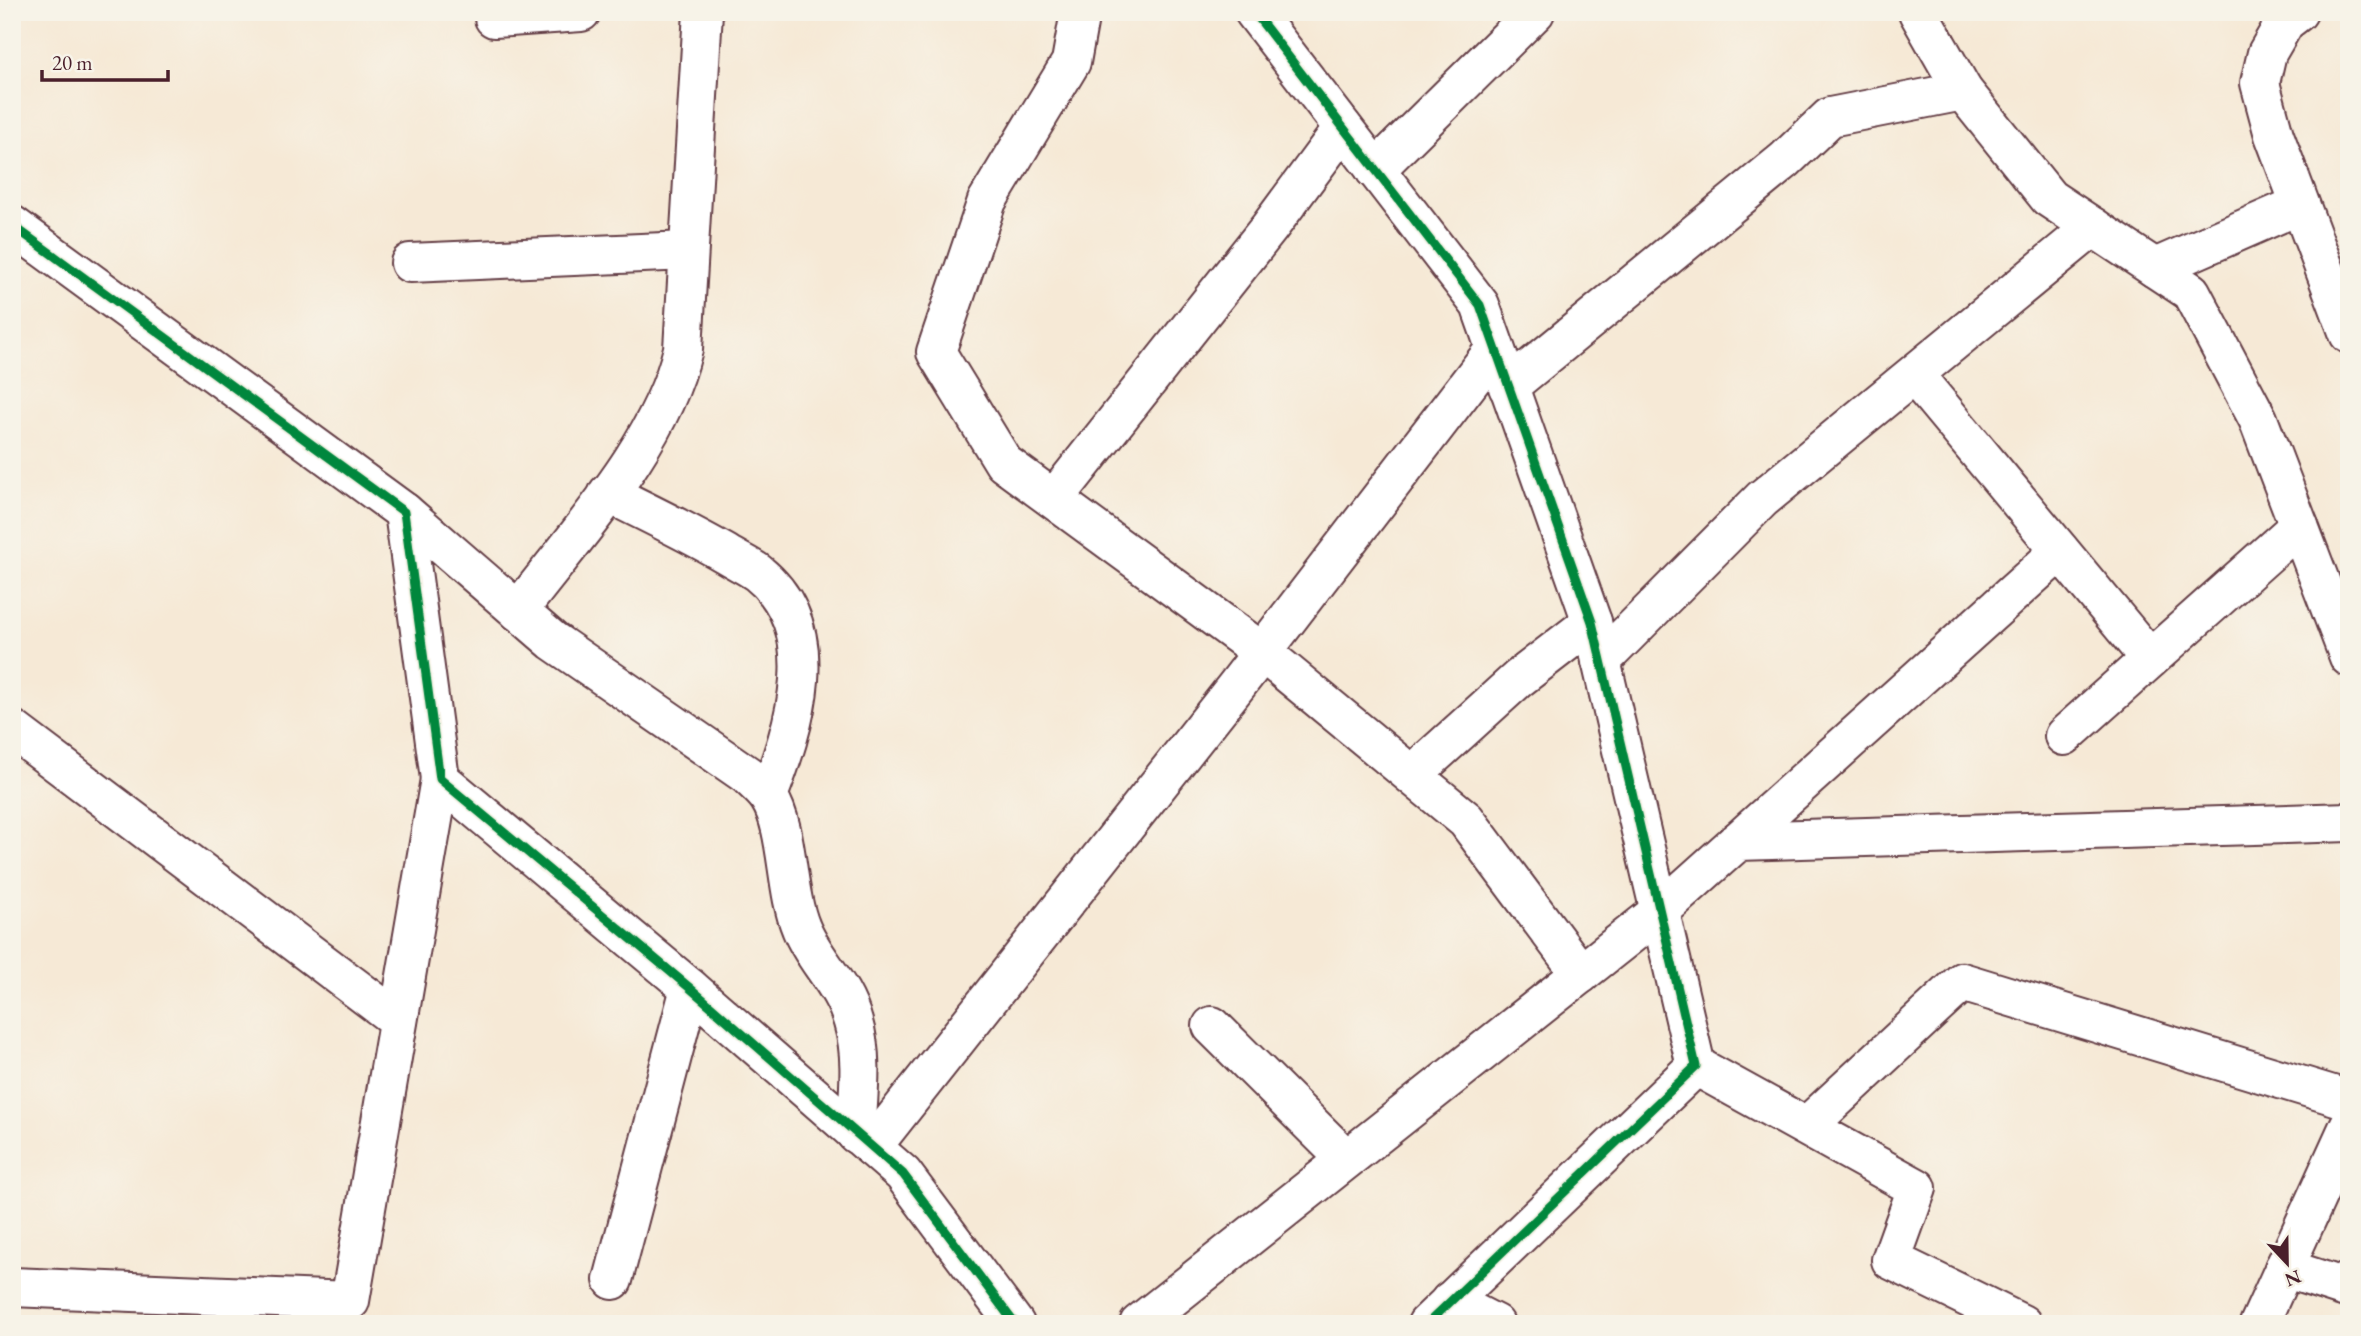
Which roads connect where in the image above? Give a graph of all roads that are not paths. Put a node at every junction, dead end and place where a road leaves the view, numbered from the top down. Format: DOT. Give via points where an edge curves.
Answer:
graph roads {
  1 [pos="581,12"];
  2 [pos="703,12"];
  3 [pos="1080,12"];
  4 [pos="1254,12"];
  5 [pos="1535,12"];
  6 [pos="1918,12"];
  7 [pos="2298,12"];
  8 [pos="491,14"];
  9 [pos="1963,91"];
  10 [pos="1343,128"];
  11 [pos="1375,170"];
  12 [pos="2299,205"];
  13 [pos="12,225"];
  14 [pos="2093,227"];
  15 [pos="688,251"];
  16 [pos="410,263"];
  17 [pos="2155,268"];
  18 [pos="2349,334"];
  19 [pos="1495,349"];
  20 [pos="1915,376"];
  21 [pos="1508,387"];
  22 [pos="608,493"];
  23 [pos="1054,499"];
  24 [pos="404,512"];
  25 [pos="2299,526"];
  26 [pos="2060,551"];
  27 [pos="2336,584"];
  28 [pos="518,611"];
  29 [pos="1592,622"];
  30 [pos="1262,652"];
  31 [pos="2349,657"];
  32 [pos="2150,659"];
  33 [pos="1601,661"];
  34 [pos="12,729"];
  35 [pos="2064,736"];
  36 [pos="1412,775"];
  37 [pos="440,779"];
  38 [pos="768,796"];
  39 [pos="2349,822"];
  40 [pos="1738,841"];
  41 [pos="1660,911"];
  42 [pos="1581,974"];
  43 [pos="690,988"];
  44 [pos="398,1020"];
  45 [pos="1212,1026"];
  46 [pos="1696,1066"];
  47 [pos="2349,1100"];
  48 [pos="1807,1126"];
  49 [pos="2349,1126"];
  50 [pos="864,1141"];
  51 [pos="1346,1159"];
  52 [pos="2284,1268"];
  53 [pos="613,1280"];
  54 [pos="12,1287"];
  55 [pos="2349,1289"];
  56 [pos="348,1312"];
  57 [pos="1438,1313"];
  58 [pos="1015,1324"];
  59 [pos="1139,1324"];
  60 [pos="1495,1324"];
  61 [pos="2022,1324"];
  62 [pos="2259,1324"];
  1 -- 8 [label="street"];
  2 -- 15 [label="street"];
  3 -- 23 [label="street" via="1071,62 987,201 936,352 1004,463"];
  4 -- 10 [label="street"];
  5 -- 11 [label="street"];
  6 -- 9 [label="street"];
  7 -- 12 [label="street" via="2286,22 2267,53 2260,83"];
  9 -- 14 [label="street" via="2049,198"];
  9 -- 21 [label="street" via="1830,117"];
  10 -- 11 [label="street"];
  10 -- 23 [label="street"];
  11 -- 19 [label="street" via="1480,305"];
  12 -- 17 [label="street"];
  12 -- 18 [label="street"];
  13 -- 24 [label="street"];
  14 -- 17 [label="street"];
  14 -- 20 [label="street"];
  15 -- 16 [label="street"];
  15 -- 22 [label="street" via="683,349 676,378 650,431"];
  17 -- 25 [label="street" via="2191,292 2258,419"];
  19 -- 21 [label="street"];
  19 -- 30 [label="street"];
  20 -- 26 [label="street"];
  20 -- 33 [label="street" via="1762,499"];
  21 -- 29 [label="street"];
  22 -- 28 [label="street"];
  22 -- 38 [label="street" via="759,574 788,609 798,636 800,668 791,735"];
  23 -- 30 [label="street"];
  24 -- 28 [label="street"];
  24 -- 37 [label="street"];
  25 -- 27 [label="street"];
  25 -- 32 [label="street"];
  26 -- 32 [label="street"];
  26 -- 40 [label="street"];
  27 -- 31 [label="street"];
  28 -- 38 [label="street" via="553,641 747,775"];
  29 -- 33 [label="street"];
  29 -- 36 [label="street" via="1518,679"];
  30 -- 36 [label="street"];
  30 -- 50 [label="street"];
  32 -- 35 [label="street"];
  33 -- 41 [label="street"];
  34 -- 44 [label="street"];
  36 -- 42 [label="street" via="1466,820"];
  37 -- 43 [label="street"];
  37 -- 44 [label="street"];
  38 -- 50 [label="street" via="777,815 789,891 802,931 836,981 853,1021"];
  39 -- 40 [label="street"];
  40 -- 41 [label="street"];
  41 -- 42 [label="street"];
  41 -- 46 [label="street"];
  42 -- 51 [label="street"];
  43 -- 50 [label="street"];
  43 -- 53 [label="street"];
  44 -- 56 [label="street"];
  45 -- 51 [label="street"];
  46 -- 48 [label="street"];
  46 -- 57 [label="street"];
  47 -- 48 [label="street" via="1962,982"];
  48 -- 61 [label="street" via="1917,1188 1891,1261"];
  49 -- 52 [label="street"];
  50 -- 58 [label="street" via="903,1174"];
  51 -- 59 [label="street"];
  52 -- 55 [label="street"];
  52 -- 62 [label="street"];
  54 -- 56 [label="street"];
  57 -- 60 [label="street"];
}
